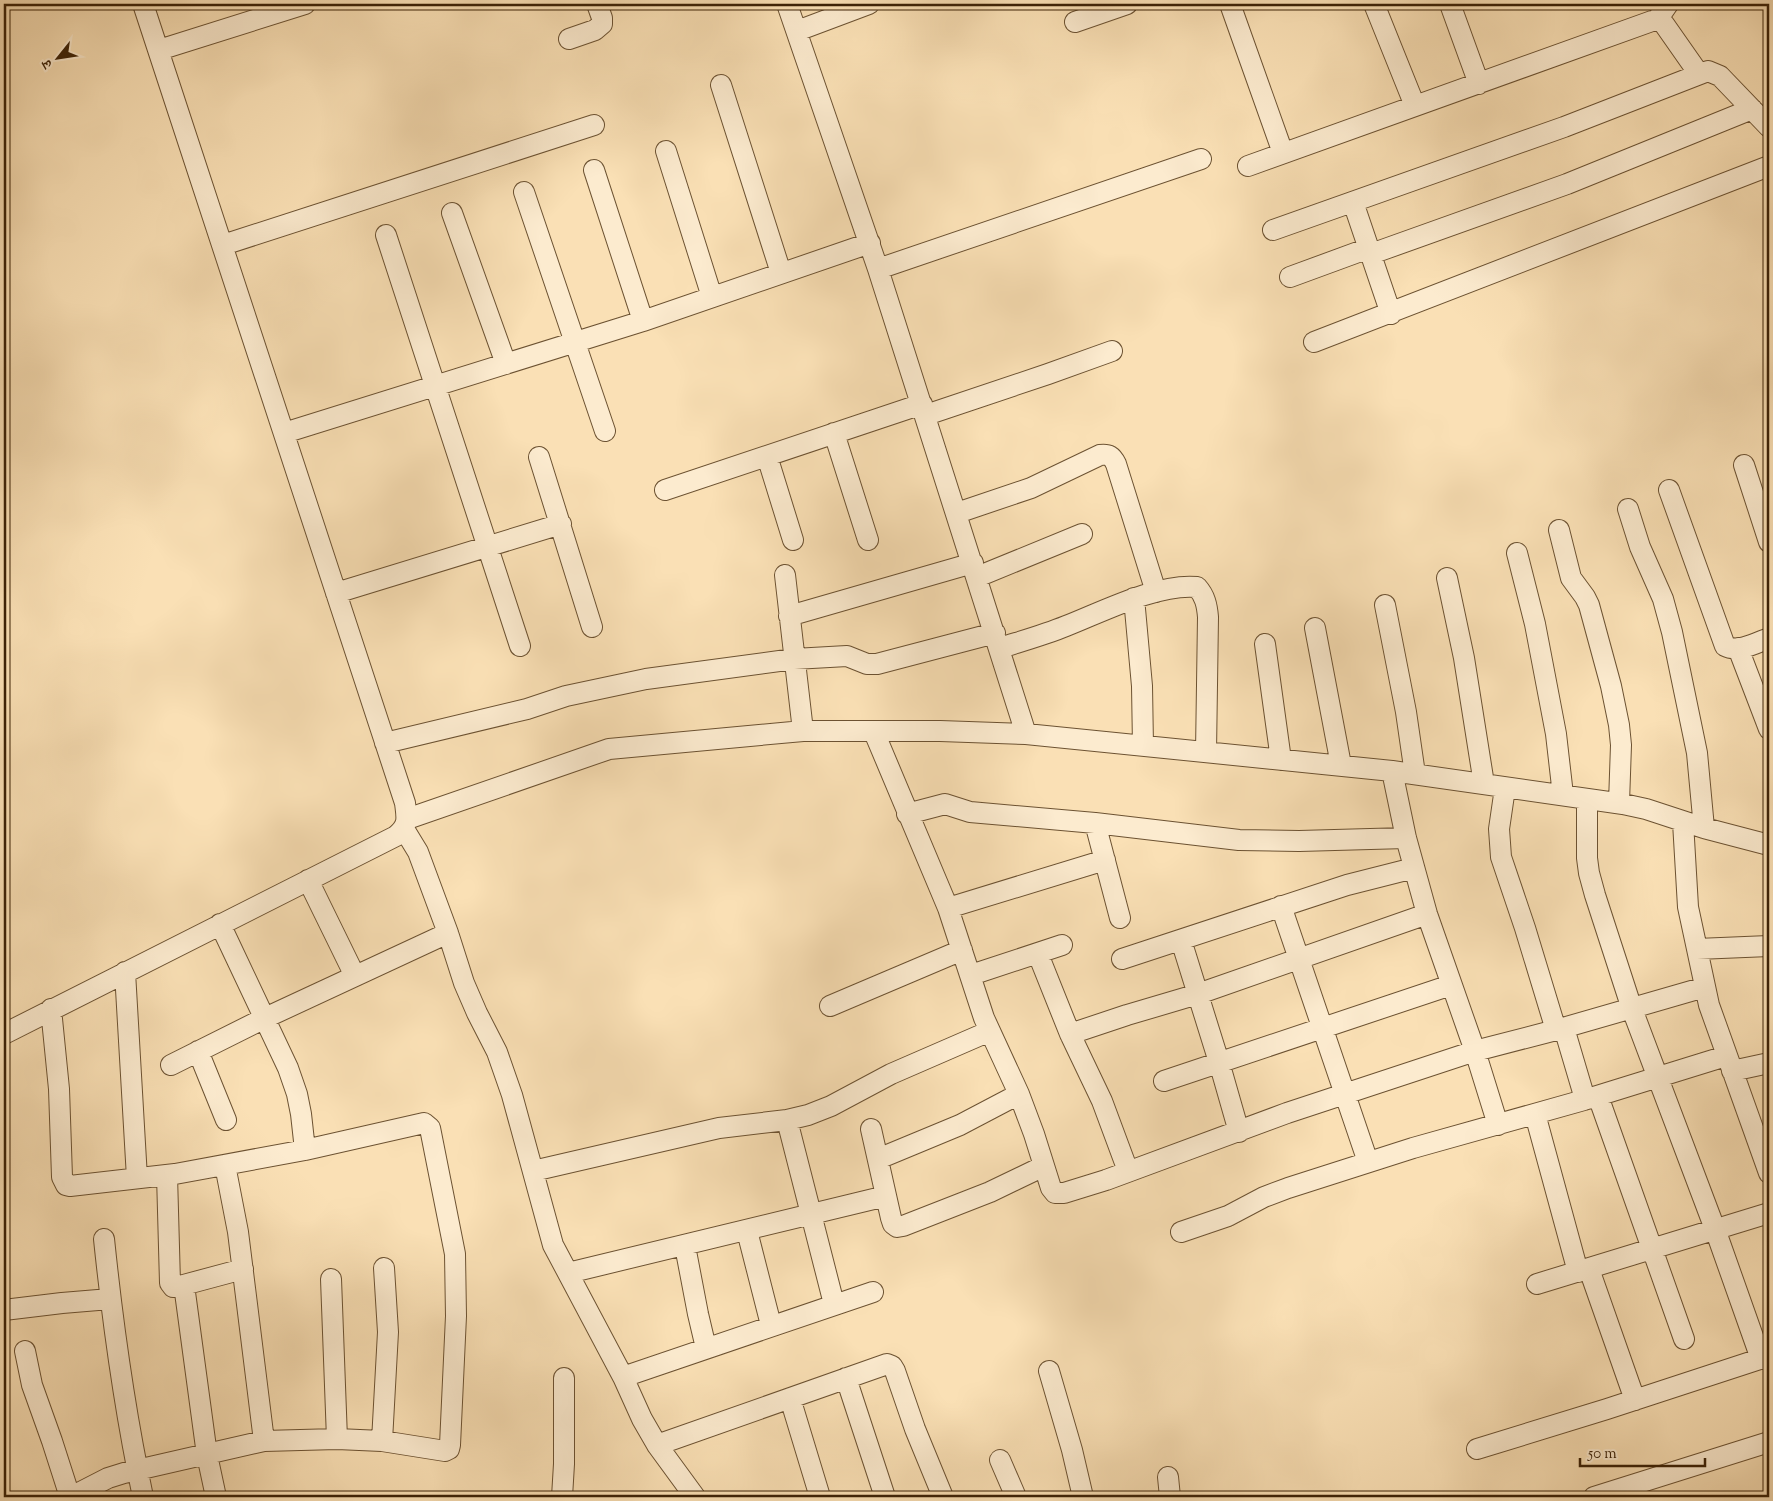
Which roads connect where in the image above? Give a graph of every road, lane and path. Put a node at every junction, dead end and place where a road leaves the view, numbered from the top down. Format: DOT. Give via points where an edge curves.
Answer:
graph roads {
  1 [pos="143,4"];
  2 [pos="305,4"];
  3 [pos="597,4"];
  4 [pos="787,4"];
  5 [pos="869,4"];
  6 [pos="1127,4"];
  7 [pos="1230,4"];
  8 [pos="1374,4"];
  9 [pos="1450,4"];
  10 [pos="1662,12"];
  11 [pos="1075,22"];
  12 [pos="796,31"];
  13 [pos="569,39"];
  14 [pos="159,50"];
  15 [pos="1699,74"];
  16 [pos="1479,84"];
  17 [pos="721,85"];
  18 [pos="1415,106"];
  19 [pos="1752,109"];
  20 [pos="594,125"];
  21 [pos="1769,127"];
  22 [pos="666,151"];
  23 [pos="1283,153"];
  24 [pos="1201,159"];
  25 [pos="1248,166"];
  26 [pos="1769,166"];
  27 [pos="594,170"];
  28 [pos="524,192"];
  29 [pos="1353,202"];
  30 [pos="452,213"];
  31 [pos="1273,230"];
  32 [pos="386,235"];
  33 [pos="870,243"];
  34 [pos="223,245"];
  35 [pos="1370,251"];
  36 [pos="878,269"];
  37 [pos="781,273"];
  38 [pos="1290,277"];
  39 [pos="712,297"];
  40 [pos="1391,314"];
  41 [pos="643,321"];
  42 [pos="575,342"];
  43 [pos="1314,342"];
  44 [pos="1112,351"];
  45 [pos="506,364"];
  46 [pos="435,387"];
  47 [pos="924,409"];
  48 [pos="605,431"];
  49 [pos="284,433"];
  50 [pos="834,433"];
  51 [pos="767,456"];
  52 [pos="539,457"];
  53 [pos="1744,465"];
  54 [pos="665,490"];
  55 [pos="1669,490"];
  56 [pos="1628,509"];
  57 [pos="957,514"];
  58 [pos="561,524"];
  59 [pos="1559,530"];
  60 [pos="1082,534"];
  61 [pos="793,540"];
  62 [pos="868,540"];
  63 [pos="1769,542"];
  64 [pos="488,548"];
  65 [pos="1517,554"];
  66 [pos="975,570"];
  67 [pos="785,575"];
  68 [pos="1447,578"];
  69 [pos="1156,592"];
  70 [pos="336,593"];
  71 [pos="1134,598"];
  72 [pos="1385,605"];
  73 [pos="790,616"];
  74 [pos="592,627"];
  75 [pos="1315,628"];
  76 [pos="1769,638"];
  77 [pos="998,640"];
  78 [pos="1265,644"];
  79 [pos="520,646"];
  80 [pos="1738,648"];
  81 [pos="794,659"];
  82 [pos="1769,729"];
  83 [pos="803,731"];
  84 [pos="874,732"];
  85 [pos="1026,734"];
  86 [pos="385,743"];
  87 [pos="1143,746"];
  88 [pos="1206,752"];
  89 [pos="1281,760"];
  90 [pos="1341,766"];
  91 [pos="1392,771"];
  92 [pos="1415,774"];
  93 [pos="1484,784"];
  94 [pos="1504,788"];
  95 [pos="1563,796"];
  96 [pos="1587,799"];
  97 [pos="1619,804"];
  98 [pos="907,814"];
  99 [pos="1683,822"];
  100 [pos="1095,823"];
  101 [pos="406,824"];
  102 [pos="1704,828"];
  103 [pos="1406,838"];
  104 [pos="1769,846"];
  105 [pos="1105,860"];
  106 [pos="1414,868"];
  107 [pos="308,880"];
  108 [pos="1281,906"];
  109 [pos="948,908"];
  110 [pos="1427,914"];
  111 [pos="1120,918"];
  112 [pos="220,924"];
  113 [pos="448,933"];
  114 [pos="1181,940"];
  115 [pos="1062,945"];
  116 [pos="1769,946"];
  117 [pos="1697,949"];
  118 [pos="962,950"];
  119 [pos="1038,954"];
  120 [pos="1122,959"];
  121 [pos="1298,959"];
  122 [pos="125,972"];
  123 [pos="971,975"];
  124 [pos="355,976"];
  125 [pos="1451,985"];
  126 [pos="1705,987"];
  127 [pos="1198,994"];
  128 [pos="830,1006"];
  129 [pos="51,1009"];
  130 [pos="1632,1009"];
  131 [pos="265,1018"];
  132 [pos="1322,1029"];
  133 [pos="1560,1029"];
  134 [pos="990,1031"];
  135 [pos="4,1034"];
  136 [pos="1070,1034"];
  137 [pos="198,1051"];
  138 [pos="1475,1051"];
  139 [pos="1219,1062"];
  140 [pos="1729,1063"];
  141 [pos="171,1064"];
  142 [pos="1769,1064"];
  143 [pos="1658,1076"];
  144 [pos="1164,1081"];
  145 [pos="1019,1094"];
  146 [pos="1344,1095"];
  147 [pos="1592,1097"];
  148 [pos="1535,1114"];
  149 [pos="226,1120"];
  150 [pos="787,1120"];
  151 [pos="1498,1125"];
  152 [pos="871,1129"];
  153 [pos="1239,1132"];
  154 [pos="1763,1138"];
  155 [pos="305,1150"];
  156 [pos="878,1158"];
  157 [pos="1368,1162"];
  158 [pos="225,1165"];
  159 [pos="1044,1166"];
  160 [pos="533,1171"];
  161 [pos="1128,1171"];
  162 [pos="1769,1173"];
  163 [pos="167,1175"];
  164 [pos="136,1178"];
  165 [pos="886,1196"];
  166 [pos="1769,1213"];
  167 [pos="811,1215"];
  168 [pos="1715,1230"];
  169 [pos="747,1231"];
  170 [pos="1182,1232"];
  171 [pos="104,1239"];
  172 [pos="685,1246"];
  173 [pos="1652,1249"];
  174 [pos="384,1268"];
  175 [pos="243,1269"];
  176 [pos="1584,1271"];
  177 [pos="568,1274"];
  178 [pos="331,1279"];
  179 [pos="1537,1284"];
  180 [pos="184,1285"];
  181 [pos="873,1292"];
  182 [pos="110,1299"];
  183 [pos="834,1304"];
  184 [pos="4,1310"];
  185 [pos="770,1325"];
  186 [pos="1684,1339"];
  187 [pos="706,1348"];
  188 [pos="25,1351"];
  189 [pos="1765,1357"];
  190 [pos="1049,1371"];
  191 [pos="623,1377"];
  192 [pos="564,1378"];
  193 [pos="846,1378"];
  194 [pos="790,1398"];
  195 [pos="1635,1400"];
  196 [pos="337,1440"];
  197 [pos="264,1441"];
  198 [pos="382,1441"];
  199 [pos="1769,1442"];
  200 [pos="657,1445"];
  201 [pos="1476,1449"];
  202 [pos="207,1455"];
  203 [pos="1000,1460"];
  204 [pos="137,1470"];
  205 [pos="1168,1477"];
  206 [pos="71,1497"];
  207 [pos="143,1497"];
  208 [pos="216,1497"];
  209 [pos="562,1497"];
  210 [pos="695,1497"];
  211 [pos="820,1497"];
  212 [pos="884,1497"];
  213 [pos="943,1497"];
  214 [pos="1016,1497"];
  215 [pos="1083,1497"];
  216 [pos="1170,1497"];
  217 [pos="1594,1497"];
  1 -- 14 [label="street"];
  2 -- 14 [label="street"];
  3 -- 13 [label="street" via="602,24 595,30"];
  4 -- 12 [label="street"];
  5 -- 12 [label="street"];
  6 -- 11 [label="street"];
  7 -- 23 [label="street"];
  8 -- 18 [label="street"];
  9 -- 16 [label="street"];
  10 -- 15 [label="street" via="1664,24"];
  10 -- 16 [label="street"];
  12 -- 33 [label="street"];
  14 -- 34 [label="street"];
  15 -- 19 [label="street" via="1714,72"];
  15 -- 29 [label="street" via="1564,127"];
  16 -- 18 [label="street"];
  17 -- 37 [label="street"];
  18 -- 23 [label="street"];
  19 -- 21 [label="street"];
  19 -- 35 [label="street" via="1567,184"];
  20 -- 34 [label="street"];
  22 -- 39 [label="street"];
  23 -- 25 [label="street"];
  24 -- 36 [label="street"];
  26 -- 40 [label="street"];
  27 -- 41 [label="street"];
  28 -- 42 [label="street"];
  29 -- 31 [label="street"];
  29 -- 35 [label="street"];
  30 -- 45 [label="street"];
  32 -- 46 [label="street"];
  33 -- 36 [label="street"];
  33 -- 37 [label="street"];
  34 -- 49 [label="street"];
  35 -- 38 [label="street"];
  35 -- 40 [label="street"];
  36 -- 47 [label="street"];
  37 -- 39 [label="street"];
  39 -- 41 [label="street"];
  40 -- 43 [label="street"];
  41 -- 42 [label="street"];
  42 -- 45 [label="street"];
  42 -- 48 [label="street"];
  44 -- 47 [label="street" via="1030,381"];
  45 -- 46 [label="street"];
  46 -- 49 [label="street"];
  46 -- 64 [label="street"];
  47 -- 50 [label="street"];
  47 -- 57 [label="street"];
  49 -- 70 [label="street"];
  50 -- 51 [label="street"];
  50 -- 62 [label="street"];
  51 -- 54 [label="street"];
  51 -- 61 [label="street"];
  52 -- 58 [label="street"];
  53 -- 63 [label="street"];
  55 -- 80 [label="street" via="1722,640 1731,649"];
  56 -- 102 [label="street" via="1672,632 1697,753"];
  57 -- 66 [label="street"];
  57 -- 69 [label="street" via="1031,488 1100,454 1107,454 1116,464"];
  58 -- 64 [label="street"];
  58 -- 74 [label="street"];
  59 -- 97 [label="street" via="1571,578 1589,605 1611,686 1621,745"];
  60 -- 66 [label="street"];
  64 -- 70 [label="street"];
  64 -- 79 [label="street"];
  65 -- 95 [label="street" via="1535,624 1556,734"];
  66 -- 73 [label="street"];
  66 -- 77 [label="street"];
  67 -- 73 [label="street"];
  68 -- 93 [label="street" via="1466,668"];
  69 -- 71 [label="street"];
  69 -- 88 [label="street" via="1197,587 1206,602"];
  70 -- 86 [label="street"];
  71 -- 77 [label="street" via="1063,628"];
  71 -- 87 [label="street" via="1142,686"];
  72 -- 92 [label="street"];
  73 -- 81 [label="street"];
  75 -- 90 [label="street"];
  76 -- 80 [label="street"];
  77 -- 81 [label="street" via="877,664 867,664 847,656"];
  77 -- 85 [label="street"];
  78 -- 89 [label="street"];
  80 -- 82 [label="street"];
  81 -- 83 [label="street"];
  81 -- 86 [label="street" via="608,686 482,721"];
  83 -- 84 [label="street"];
  83 -- 101 [label="street" via="609,749"];
  84 -- 85 [label="street"];
  84 -- 98 [label="street"];
  85 -- 87 [label="street"];
  86 -- 101 [label="street" via="405,802"];
  87 -- 88 [label="street"];
  88 -- 89 [label="street"];
  89 -- 90 [label="street"];
  90 -- 91 [label="street"];
  91 -- 92 [label="street"];
  91 -- 103 [label="street"];
  92 -- 93 [label="street"];
  93 -- 94 [label="street"];
  94 -- 95 [label="street"];
  94 -- 133 [label="street" via="1499,829 1501,857"];
  95 -- 96 [label="street"];
  96 -- 97 [label="street"];
  96 -- 130 [label="street" via="1589,873"];
  97 -- 99 [label="street"];
  98 -- 100 [label="street" via="945,804 979,813"];
  98 -- 109 [label="street"];
  99 -- 102 [label="street"];
  99 -- 117 [label="street" via="1688,907"];
  100 -- 103 [label="street" via="1239,840"];
  100 -- 105 [label="street"];
  101 -- 107 [label="street" via="396,836"];
  101 -- 113 [label="street"];
  102 -- 104 [label="street"];
  103 -- 106 [label="street"];
  105 -- 109 [label="street"];
  105 -- 111 [label="street"];
  106 -- 108 [label="street"];
  106 -- 110 [label="street"];
  107 -- 112 [label="street"];
  107 -- 124 [label="street"];
  108 -- 114 [label="street"];
  108 -- 121 [label="street"];
  109 -- 118 [label="street"];
  110 -- 121 [label="street"];
  110 -- 125 [label="street"];
  112 -- 122 [label="street"];
  112 -- 131 [label="street"];
  113 -- 124 [label="street"];
  113 -- 160 [label="street" via="464,983 512,1095"];
  114 -- 120 [label="street"];
  114 -- 127 [label="street"];
  115 -- 119 [label="street"];
  116 -- 117 [label="street"];
  117 -- 126 [label="street"];
  118 -- 123 [label="street"];
  118 -- 128 [label="street"];
  119 -- 123 [label="street"];
  119 -- 136 [label="street"];
  121 -- 127 [label="street"];
  121 -- 132 [label="street"];
  122 -- 129 [label="street"];
  122 -- 164 [label="street"];
  123 -- 134 [label="street"];
  124 -- 131 [label="street"];
  125 -- 132 [label="street"];
  125 -- 138 [label="street"];
  126 -- 130 [label="street"];
  126 -- 140 [label="street"];
  127 -- 136 [label="street"];
  127 -- 139 [label="street"];
  129 -- 135 [label="street"];
  129 -- 164 [label="street" via="63,1182 70,1186"];
  130 -- 133 [label="street"];
  130 -- 143 [label="street"];
  131 -- 137 [label="street"];
  131 -- 155 [label="street" via="297,1094"];
  132 -- 139 [label="street"];
  132 -- 146 [label="street"];
  133 -- 138 [label="street"];
  133 -- 147 [label="street"];
  134 -- 145 [label="street"];
  134 -- 150 [label="street" via="884,1077 831,1106"];
  136 -- 161 [label="street" via="1102,1101"];
  137 -- 141 [label="street"];
  137 -- 149 [label="street"];
  138 -- 146 [label="street"];
  138 -- 151 [label="street"];
  139 -- 144 [label="street"];
  139 -- 153 [label="street"];
  140 -- 142 [label="street"];
  140 -- 143 [label="street"];
  140 -- 154 [label="street"];
  143 -- 147 [label="street"];
  143 -- 168 [label="street"];
  145 -- 156 [label="street" via="960,1125"];
  145 -- 159 [label="street"];
  146 -- 153 [label="street"];
  146 -- 157 [label="street"];
  147 -- 148 [label="street"];
  147 -- 173 [label="street"];
  148 -- 151 [label="street"];
  148 -- 176 [label="street"];
  150 -- 160 [label="street" via="719,1128"];
  150 -- 167 [label="street"];
  151 -- 157 [label="street"];
  152 -- 156 [label="street"];
  153 -- 161 [label="street"];
  154 -- 162 [label="street"];
  155 -- 158 [label="street"];
  155 -- 198 [label="street" via="419,1123 430,1128 455,1254 456,1325 450,1445 449,1449 440,1451"];
  156 -- 165 [label="street"];
  157 -- 170 [label="street" via="1264,1197 1228,1216"];
  158 -- 163 [label="street"];
  158 -- 175 [label="street"];
  159 -- 161 [label="street" via="1051,1188 1059,1194"];
  159 -- 165 [label="street" via="903,1226 893,1224"];
  160 -- 177 [label="street" via="552,1245"];
  163 -- 164 [label="street"];
  163 -- 180 [label="street" via="169,1279 173,1287"];
  165 -- 167 [label="street"];
  166 -- 168 [label="street"];
  167 -- 169 [label="street"];
  167 -- 183 [label="street"];
  168 -- 173 [label="street"];
  168 -- 189 [label="street"];
  169 -- 172 [label="street"];
  169 -- 185 [label="street"];
  171 -- 182 [label="street"];
  172 -- 177 [label="street"];
  172 -- 187 [label="street"];
  173 -- 176 [label="street"];
  173 -- 186 [label="street"];
  174 -- 198 [label="street" via="388,1367"];
  175 -- 180 [label="street"];
  175 -- 197 [label="street"];
  176 -- 179 [label="street"];
  176 -- 195 [label="street"];
  177 -- 191 [label="street"];
  178 -- 196 [label="street"];
  180 -- 202 [label="street"];
  181 -- 183 [label="street"];
  182 -- 184 [label="street"];
  182 -- 204 [label="street"];
  183 -- 185 [label="street"];
  185 -- 187 [label="street"];
  187 -- 191 [label="street"];
  188 -- 206 [label="street" via="32,1385"];
  189 -- 195 [label="street"];
  190 -- 215 [label="street"];
  191 -- 200 [label="street"];
  192 -- 209 [label="street"];
  193 -- 194 [label="street"];
  193 -- 212 [label="street"];
  193 -- 213 [label="street" via="880,1365 892,1366"];
  194 -- 200 [label="street"];
  194 -- 211 [label="street"];
  195 -- 201 [label="street"];
  196 -- 197 [label="street"];
  196 -- 198 [label="street"];
  197 -- 202 [label="street"];
  199 -- 217 [label="street"];
  200 -- 210 [label="street"];
  202 -- 204 [label="street"];
  202 -- 208 [label="street"];
  203 -- 214 [label="street"];
  204 -- 206 [label="street" via="108,1478"];
  204 -- 207 [label="street"];
  205 -- 216 [label="street"];
}
